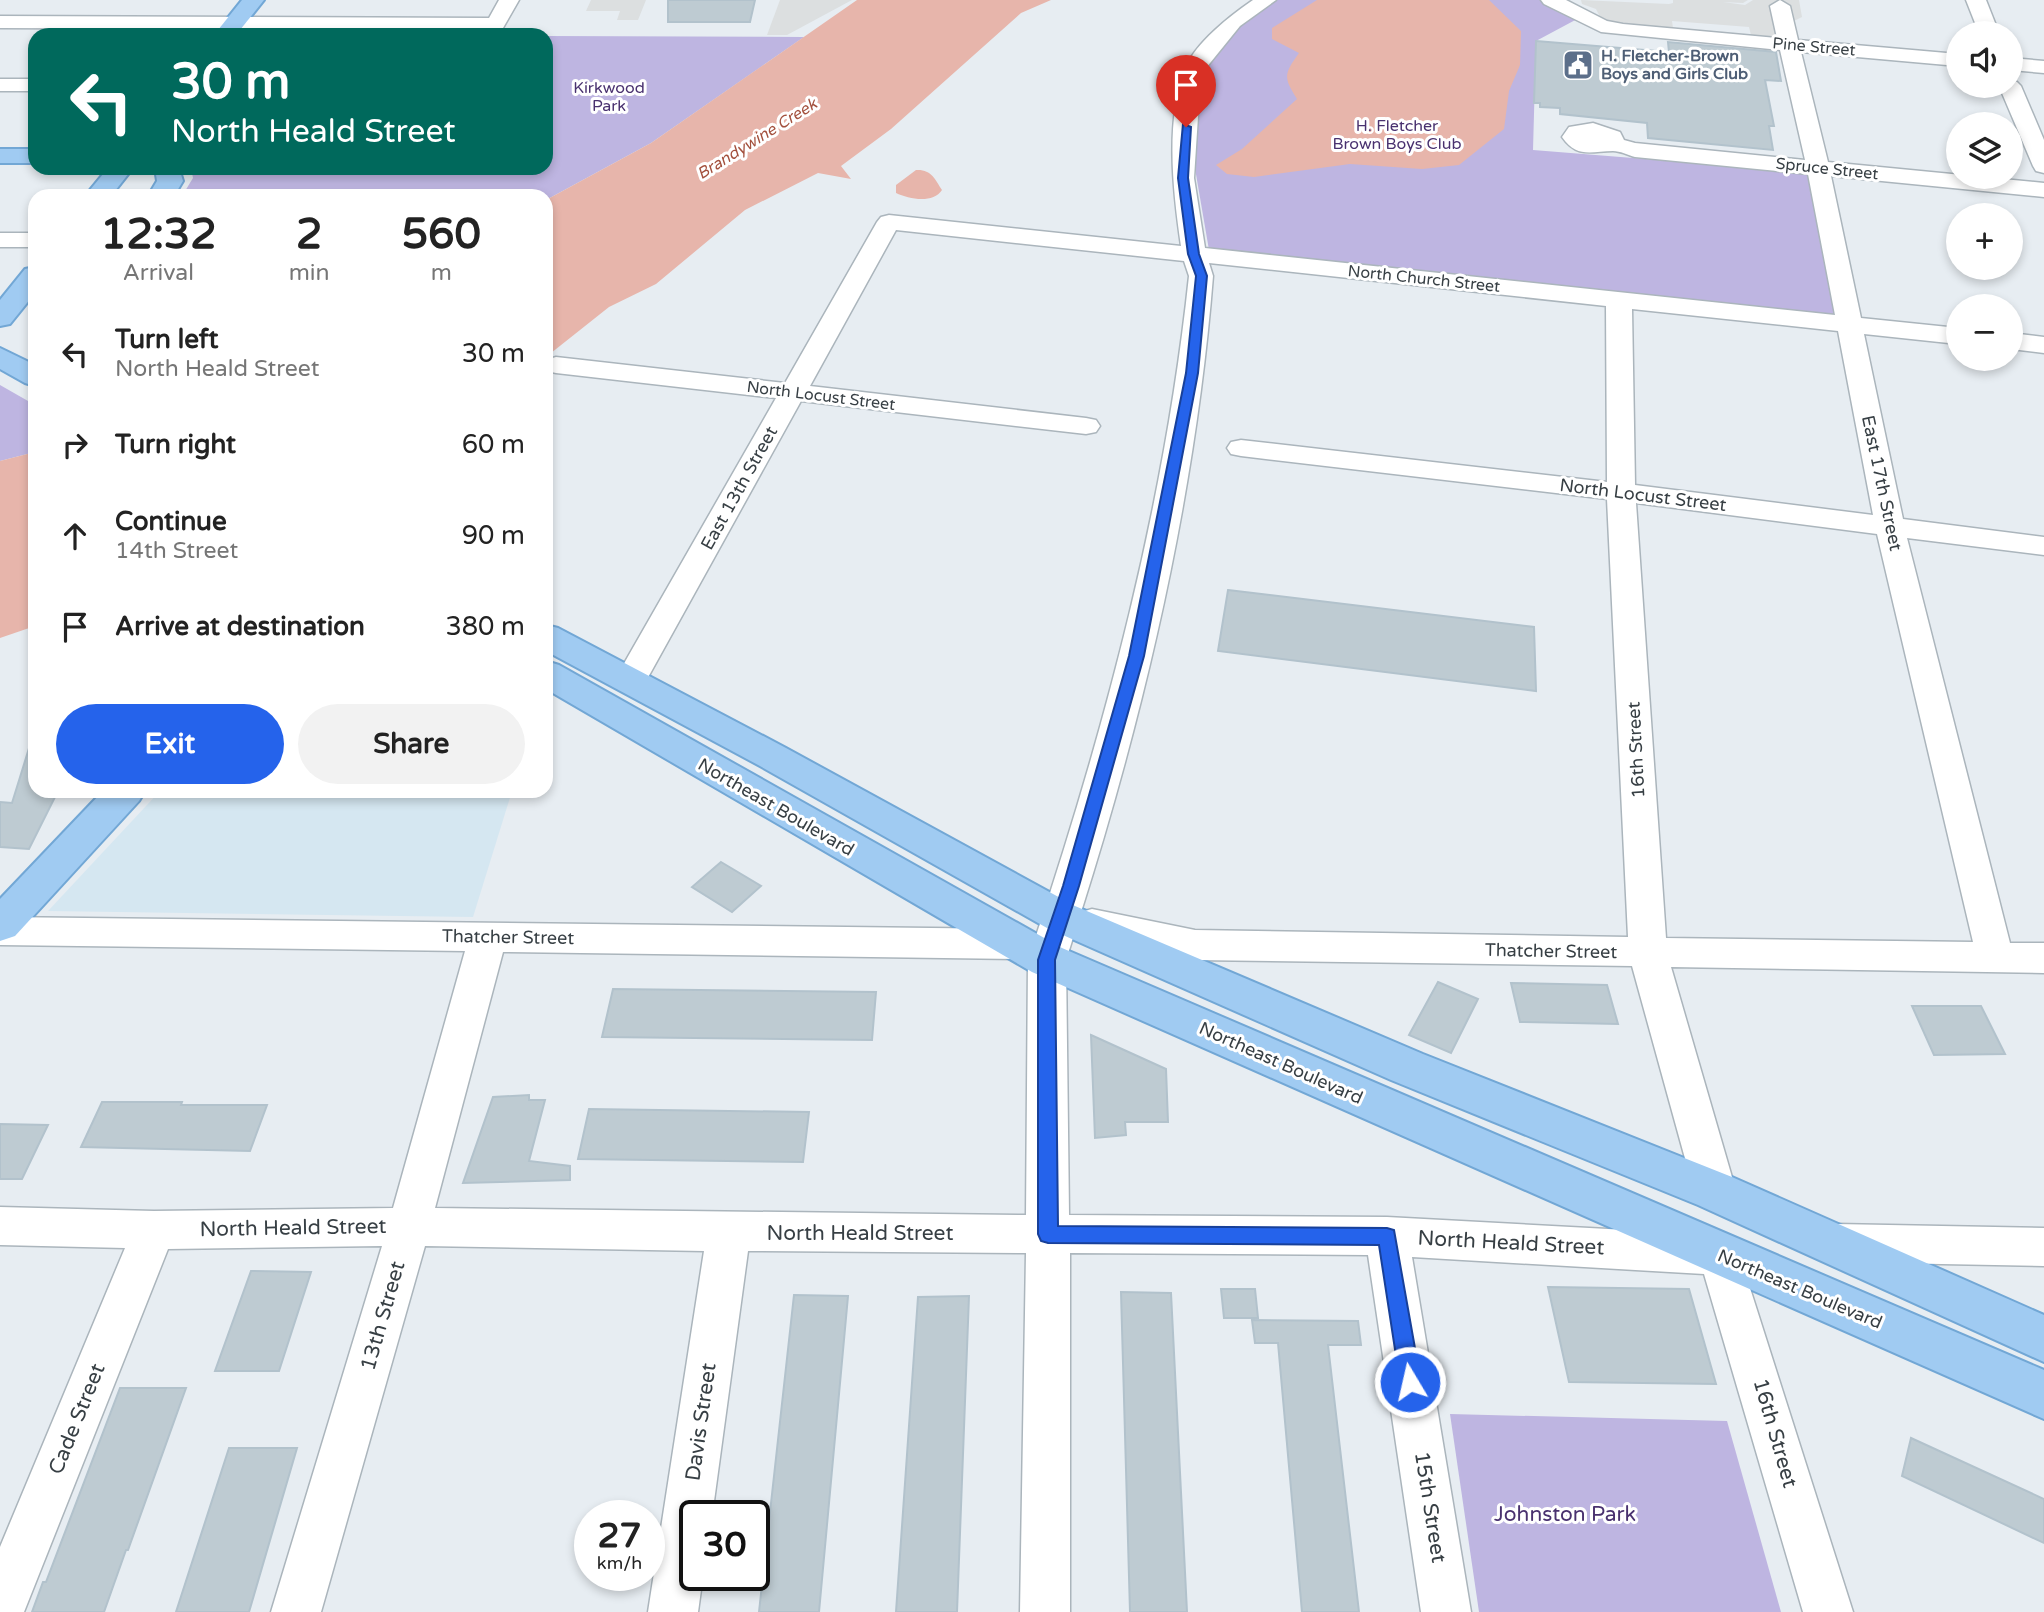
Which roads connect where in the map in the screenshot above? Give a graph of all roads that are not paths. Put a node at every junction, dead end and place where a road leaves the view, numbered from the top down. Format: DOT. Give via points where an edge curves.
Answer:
graph roads {
  1 [pos="111,0"];
  2 [pos="253,0"];
  3 [pos="509,0"];
  4 [pos="1266,0"];
  5 [pos="1551,0"];
  6 [pos="1976,0"];
  7 [pos="1780,6"];
  8 [pos="1984,21"];
  9 [pos="0,22"];
  10 [pos="90,23"];
  11 [pos="207,28"];
  12 [pos="231,28"];
  13 [pos="283,28"];
  14 [pos="1790,46"];
  15 [pos="1946,59"];
  16 [pos="2023,65"];
  17 [pos="2044,67"];
  18 [pos="0,85"];
  19 [pos="28,85"];
  20 [pos="2019,98"];
  21 [pos="2034,119"];
  22 [pos="1611,144"];
  23 [pos="0,156"];
  24 [pos="28,156"];
  25 [pos="2044,166"];
  26 [pos="1818,169"];
  27 [pos="115,175"];
  28 [pos="104,189"];
  29 [pos="2044,190"];
  30 [pos="889,222"];
  31 [pos="0,240"];
  32 [pos="28,240"];
  33 [pos="1194,254"];
  34 [pos="28,284"];
  35 [pos="1619,300"];
  36 [pos="0,318"];
  37 [pos="1850,325"];
  38 [pos="1946,335"];
  39 [pos="2023,342"];
  40 [pos="2044,345"];
  41 [pos="0,357"];
  42 [pos="556,365"];
  43 [pos="28,373"];
  44 [pos="793,393"];
  45 [pos="1086,426"];
  46 [pos="1241,448"];
  47 [pos="1621,492"];
  48 [pos="1890,527"];
  49 [pos="2044,547"];
  50 [pos="553,640"];
  51 [pos="553,677"];
  52 [pos="630,681"];
  53 [pos="119,798"];
  54 [pos="1066,902"];
  55 [pos="0,925"];
  56 [pos="0,931"];
  57 [pos="488,937"];
  58 [pos="1031,952"];
  59 [pos="1648,954"];
  60 [pos="1995,957"];
  61 [pos="2044,958"];
  62 [pos="1715,1191"];
  63 [pos="409,1227"];
  64 [pos="154,1230"];
  65 [pos="729,1232"];
  66 [pos="1048,1234"];
  67 [pos="4,1235"];
  68 [pos="1387,1236"];
  69 [pos="1833,1243"];
  70 [pos="2044,1247"];
  71 [pos="1720,1255"];
  72 [pos="2044,1339"];
  73 [pos="2044,1355"];
  74 [pos="2044,1395"];
  75 [pos="0,1608"];
  76 [pos="296,1612"];
  77 [pos="673,1612"];
  78 [pos="1045,1612"];
  79 [pos="1446,1612"];
  80 [pos="1828,1612"];
  1 -- 10 [label="street"];
  2 -- 12 [label="main road"];
  3 -- 13 [label="street" via="496,24"];
  4 -- 33 [label="street" via="1233,22 1196,67 1188,101 1183,178"];
  5 -- 14 [label="street, Pine Street" via="1612,29"];
  6 -- 8 [label="street"];
  7 -- 14 [label="street, East 17th Street"];
  9 -- 10 [label="street"];
  10 -- 11 [label="street"];
  14 -- 15 [label="street, Pine Street"];
  14 -- 26 [label="street, East 17th Street"];
  16 -- 17 [label="street"];
  18 -- 19 [label="street"];
  20 -- 21 [label="street"];
  21 -- 25 [label="street"];
  22 -- 26 [label="street, Spruce Street"];
  23 -- 24 [label="main road"];
  26 -- 29 [label="street, Spruce Street"];
  26 -- 37 [label="street, East 17th Street"];
  27 -- 28 [label="main road"];
  30 -- 33 [label="street, North Church Street"];
  30 -- 44 [label="street, East 13th Street"];
  31 -- 32 [label="street"];
  33 -- 35 [label="street, North Church Street"];
  33 -- 54 [label="street" via="1201,276 1192,373 1137,656"];
  34 -- 36 [label="main road"];
  35 -- 37 [label="street, North Church Street"];
  35 -- 47 [label="street, 16th Street"];
  37 -- 38 [label="street, North Church Street"];
  37 -- 48 [label="street, East 17th Street"];
  39 -- 40 [label="street"];
  41 -- 43 [label="main road"];
  42 -- 44 [label="street, North Locust Street"];
  44 -- 45 [label="street, North Locust Street"];
  44 -- 52 [label="street, East 13th Street"];
  46 -- 47 [label="street, North Locust Street"];
  47 -- 48 [label="street, North Locust Street"];
  47 -- 59 [label="street, 16th Street"];
  48 -- 49 [label="street, North Locust Street"];
  48 -- 60 [label="street, East 17th Street"];
  50 -- 52 [label="main road"];
  51 -- 58 [label="main road, Northeast Boulevard"];
  52 -- 54 [label="main road"];
  53 -- 55 [label="main road"];
  54 -- 58 [label="street"];
  54 -- 59 [label="street, Thatcher Street" via="1195,945"];
  54 -- 62 [label="main road" via="1407,1067"];
  56 -- 57 [label="street, Thatcher Street"];
  57 -- 58 [label="street, Thatcher Street"];
  57 -- 63 [label="street, 13th Street"];
  58 -- 66 [label="street"];
  58 -- 71 [label="main road, Northeast Boulevard"];
  59 -- 60 [label="street, Thatcher Street"];
  59 -- 62 [label="street, 16th Street"];
  60 -- 61 [label="street, Thatcher Street"];
  62 -- 69 [label="main road"];
  63 -- 64 [label="street, North Heald Street"];
  63 -- 65 [label="street, North Heald Street"];
  63 -- 76 [label="street, 13th Street"];
  64 -- 67 [label="street, North Heald Street"];
  64 -- 75 [label="street, Cade Street"];
  65 -- 66 [label="street, North Heald Street"];
  65 -- 77 [label="street, Davis Street"];
  66 -- 68 [label="street, North Heald Street"];
  66 -- 78 [label="street"];
  68 -- 71 [label="street, North Heald Street"];
  68 -- 79 [label="street, 15th Street"];
  69 -- 70 [label="street"];
  69 -- 72 [label="main road"];
  71 -- 73 [label="main road" via="1733,1240 1769,1241"];
  71 -- 74 [label="main road, Northeast Boulevard"];
  71 -- 80 [label="street, 16th Street"];
}
